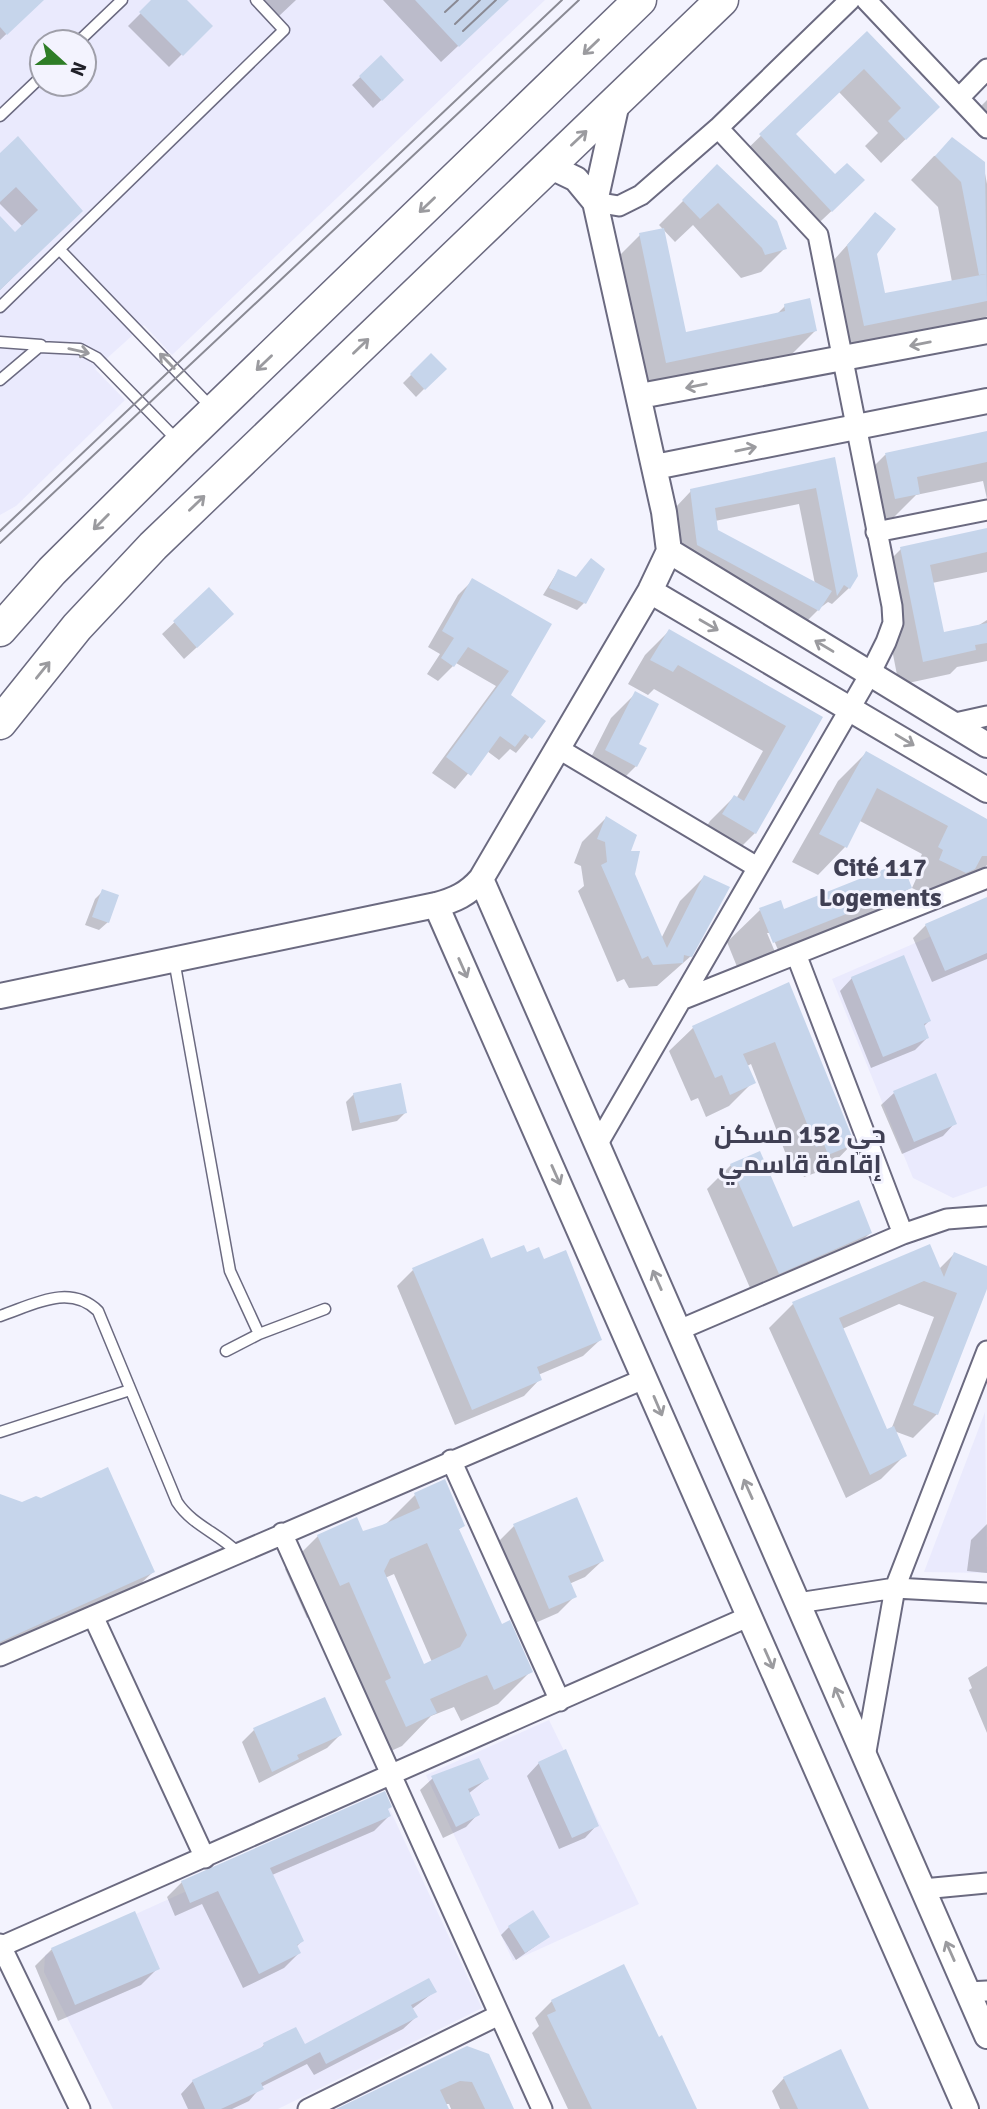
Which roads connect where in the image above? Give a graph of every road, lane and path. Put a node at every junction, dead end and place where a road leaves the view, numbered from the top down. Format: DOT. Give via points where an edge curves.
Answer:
graph roads {
  1 [pos="122,0"];
  2 [pos="256,0"];
  3 [pos="640,0"];
  4 [pos="722,0"];
  5 [pos="850,0"];
  6 [pos="866,0"];
  7 [pos="93,28"];
  8 [pos="987,69"];
  9 [pos="28,89"];
  10 [pos="959,98"];
  11 [pos="617,103"];
  12 [pos="0,116"];
  13 [pos="718,128"];
  14 [pos="987,128"];
  15 [pos="549,166"];
  16 [pos="595,202"];
  17 [pos="60,250"];
  18 [pos="0,307"];
  19 [pos="987,331"];
  20 [pos="0,342"];
  21 [pos="45,346"];
  22 [pos="841,358"];
  23 [pos="0,380"];
  24 [pos="640,396"];
  25 [pos="987,401"];
  26 [pos="215,411"];
  27 [pos="854,426"];
  28 [pos="181,443"];
  29 [pos="655,467"];
  30 [pos="987,510"];
  31 [pos="876,532"];
  32 [pos="669,551"];
  33 [pos="650,591"];
  34 [pos="0,630"];
  35 [pos="870,674"];
  36 [pos="849,706"];
  37 [pos="987,716"];
  38 [pos="0,723"];
  39 [pos="951,724"];
  40 [pos="987,745"];
  41 [pos="559,750"];
  42 [pos="987,790"];
  43 [pos="757,867"];
  44 [pos="481,878"];
  45 [pos="987,878"];
  46 [pos="436,905"];
  47 [pos="796,954"];
  48 [pos="174,960"];
  49 [pos="0,996"];
  50 [pos="681,1000"];
  51 [pos="597,1145"];
  52 [pos="987,1216"];
  53 [pos="903,1234"];
  54 [pos="325,1309"];
  55 [pos="0,1315"];
  56 [pos="679,1330"];
  57 [pos="259,1334"];
  58 [pos="226,1351"];
  59 [pos="987,1351"];
  60 [pos="982,1376"];
  61 [pos="646,1378"];
  62 [pos="130,1390"];
  63 [pos="0,1432"];
  64 [pos="452,1460"];
  65 [pos="282,1533"];
  66 [pos="237,1552"];
  67 [pos="895,1588"];
  68 [pos="987,1593"];
  69 [pos="798,1603"];
  70 [pos="93,1616"];
  71 [pos="750,1616"];
  72 [pos="0,1656"];
  73 [pos="560,1701"];
  74 [pos="865,1757"];
  75 [pos="391,1776"];
  76 [pos="205,1858"];
  77 [pos="987,1884"];
  78 [pos="923,1889"];
  79 [pos="1,1946"];
  80 [pos="977,1992"];
  81 [pos="499,2015"];
  82 [pos="987,2036"];
  83 [pos="80,2109"];
  84 [pos="308,2109"];
  85 [pos="542,2109"];
  86 [pos="967,2109"];
  1 -- 7 [label="lane"];
  2 -- 17 [label="lane" via="284,30"];
  3 -- 26 [label="highway, one-way"];
  4 -- 11 [label="highway"];
  5 -- 13 [label="street"];
  6 -- 10 [label="street"];
  8 -- 10 [label="street"];
  9 -- 12 [label="lane"];
  10 -- 14 [label="street"];
  15 -- 11 [label="highway, one-way"];
  11 -- 16 [label="street"];
  13 -- 16 [label="street" via="631,202 607,206"];
  13 -- 22 [label="street" via="818,235"];
  15 -- 16 [label="street" via="576,179"];
  38 -- 15 [label="highway, one-way" via="77,627 153,546"];
  16 -- 24 [label="street"];
  17 -- 18 [label="lane"];
  26 -- 17 [label="lane, one-way"];
  19 -- 22 [label="street, one-way"];
  20 -- 21 [label="lane"];
  21 -- 23 [label="lane" via="32,350"];
  21 -- 28 [label="lane, one-way" via="80,349 97,358"];
  22 -- 24 [label="street, one-way"];
  22 -- 27 [label="street"];
  24 -- 29 [label="street"];
  25 -- 27 [label="street"];
  26 -- 28 [label="highway"];
  29 -- 27 [label="street, one-way"];
  27 -- 31 [label="street"];
  28 -- 34 [label="highway, one-way" via="52,571"];
  29 -- 32 [label="street"];
  30 -- 31 [label="street"];
  31 -- 35 [label="street" via="893,623"];
  32 -- 33 [label="street"];
  35 -- 32 [label="street, one-way"];
  33 -- 36 [label="street, one-way"];
  33 -- 41 [label="street"];
  35 -- 36 [label="street"];
  35 -- 39 [label="street"];
  36 -- 42 [label="street, one-way"];
  36 -- 43 [label="street"];
  37 -- 39 [label="street"];
  39 -- 40 [label="street"];
  41 -- 43 [label="street"];
  41 -- 44 [label="street"];
  43 -- 50 [label="street"];
  44 -- 46 [label="street" via="458,898"];
  44 -- 51 [label="street"];
  45 -- 47 [label="street"];
  46 -- 48 [label="street"];
  46 -- 61 [label="street, one-way"];
  47 -- 50 [label="street"];
  47 -- 53 [label="street"];
  48 -- 49 [label="street"];
  48 -- 57 [label="lane" via="230,1271"];
  50 -- 51 [label="street"];
  56 -- 51 [label="street, one-way"];
  52 -- 53 [label="street" via="947,1219"];
  53 -- 56 [label="street"];
  54 -- 57 [label="lane"];
  55 -- 62 [label="lane" via="65,1296 89,1302 103,1322"];
  69 -- 56 [label="street, one-way"];
  57 -- 58 [label="lane"];
  59 -- 60 [label="street"];
  60 -- 67 [label="street"];
  61 -- 64 [label="street"];
  61 -- 71 [label="street, one-way"];
  62 -- 63 [label="lane"];
  62 -- 66 [label="lane" via="177,1502 185,1514"];
  64 -- 65 [label="street"];
  64 -- 73 [label="street"];
  65 -- 66 [label="street"];
  65 -- 75 [label="street"];
  66 -- 70 [label="street"];
  67 -- 68 [label="street"];
  67 -- 69 [label="street"];
  67 -- 74 [label="street"];
  74 -- 69 [label="street, one-way"];
  70 -- 72 [label="street"];
  70 -- 76 [label="street"];
  71 -- 73 [label="street"];
  71 -- 86 [label="street, one-way"];
  73 -- 75 [label="street"];
  74 -- 78 [label="street"];
  75 -- 76 [label="street"];
  75 -- 81 [label="street"];
  76 -- 79 [label="street"];
  77 -- 78 [label="street"];
  80 -- 78 [label="street, one-way"];
  79 -- 83 [label="street"];
  80 -- 82 [label="street"];
  81 -- 84 [label="street"];
  81 -- 85 [label="street"];
}
